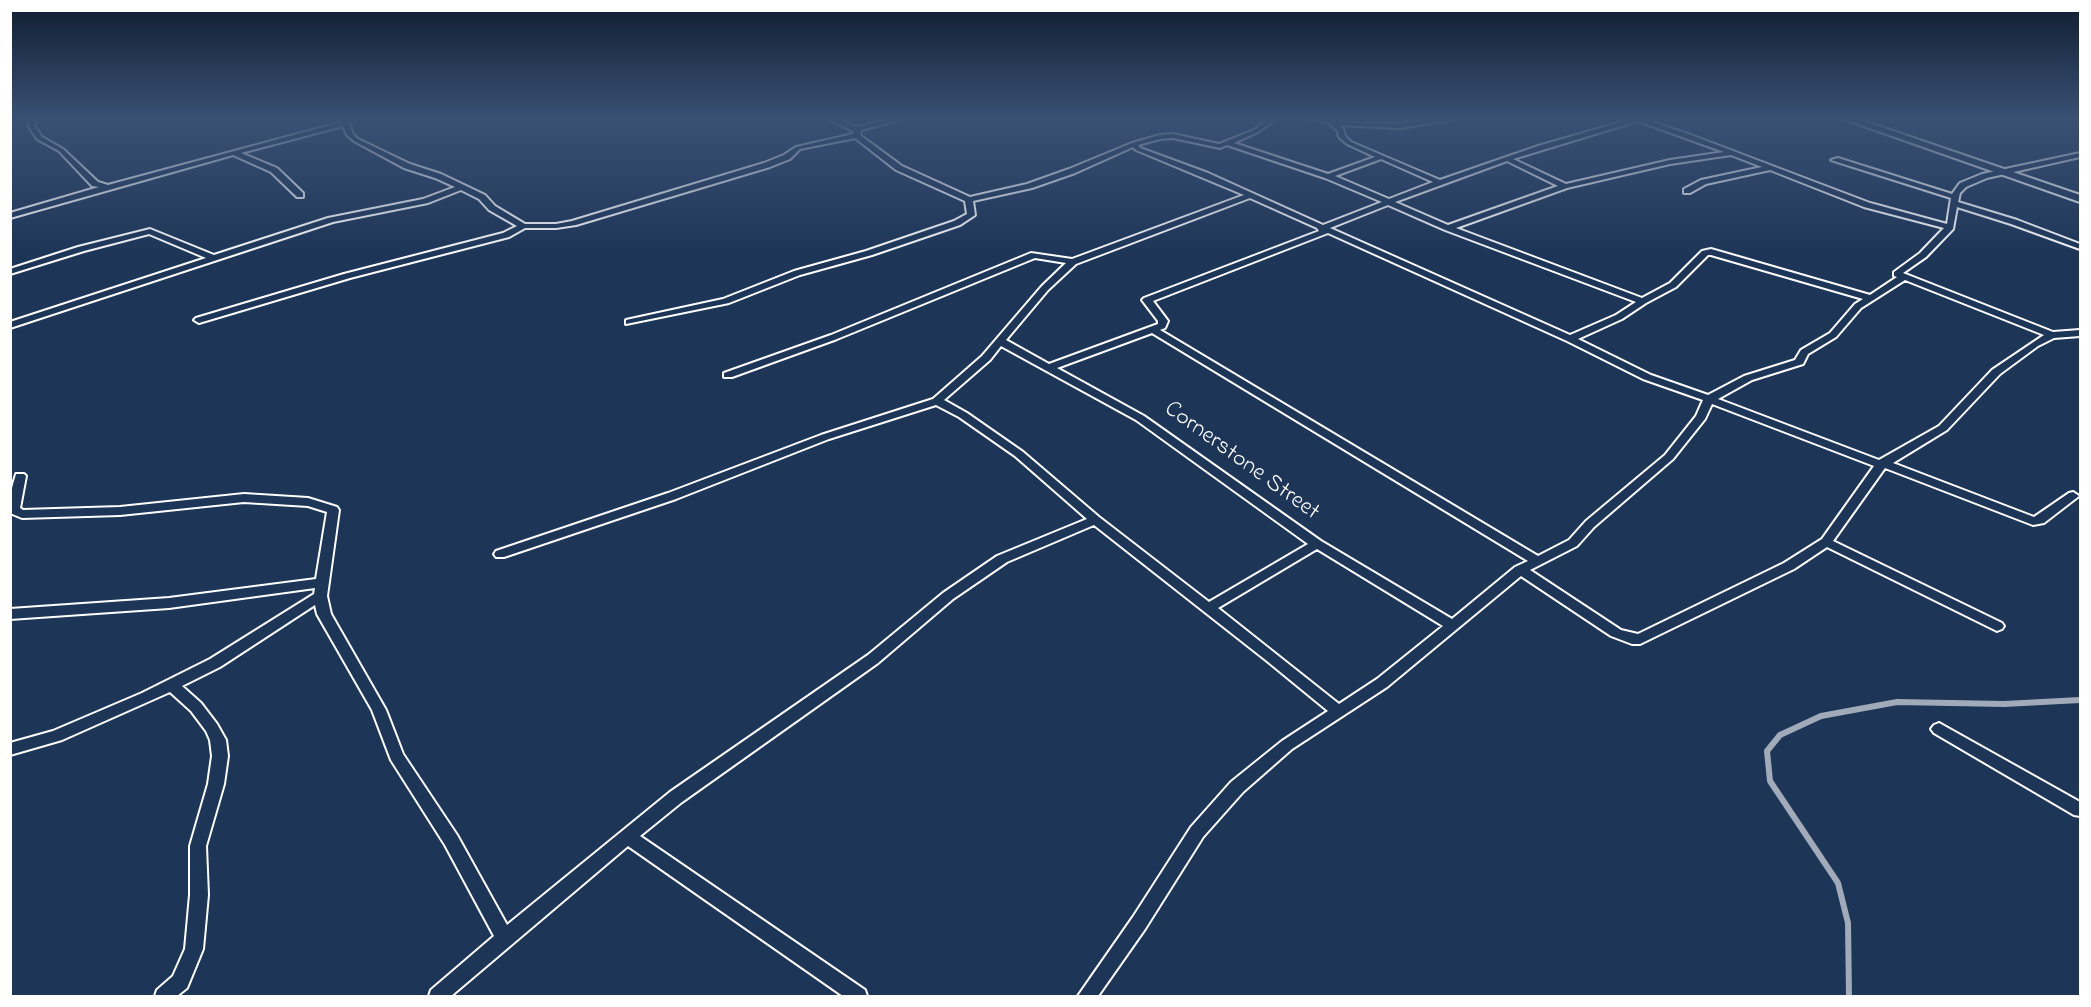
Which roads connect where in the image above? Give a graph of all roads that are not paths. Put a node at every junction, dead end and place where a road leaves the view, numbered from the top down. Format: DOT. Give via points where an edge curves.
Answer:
graph roads {
  1 [pos="76,165"];
  2 [pos="189,165"];
  3 [pos="262,165"];
  4 [pos="407,165"];
  5 [pos="767,165"];
  6 [pos="895,165"];
  7 [pos="1085,165"];
  8 [pos="1181,165"];
  9 [pos="1294,165"];
  10 [pos="1359,165"];
  11 [pos="1399,165"];
  12 [pos="1491,165"];
  13 [pos="1521,165"];
  14 [pos="1657,165"];
  15 [pos="1761,165"];
  16 [pos="1850,165"];
  17 [pos="1986,165"];
  18 [pos="1988,165"];
  19 [pos="2037,165"];
  20 [pos="1768,168"];
  21 [pos="2007,172"];
  22 [pos="1328,176"];
  23 [pos="1441,183"];
  24 [pos="1565,186"];
  25 [pos="107,187"];
  26 [pos="462,187"];
  27 [pos="1687,191"];
  28 [pos="473,193"];
  29 [pos="2080,193"];
  30 [pos="447,194"];
  31 [pos="300,195"];
  32 [pos="1249,196"];
  33 [pos="2080,199"];
  34 [pos="969,200"];
  35 [pos="1955,200"];
  36 [pos="1390,202"];
  37 [pos="10,216"];
  38 [pos="523,226"];
  39 [pos="1950,227"];
  40 [pos="1448,228"];
  41 [pos="1323,230"];
  42 [pos="2080,247"];
  43 [pos="213,258"];
  44 [pos="1073,262"];
  45 [pos="10,272"];
  46 [pos="1904,277"];
  47 [pos="1871,298"];
  48 [pos="1643,302"];
  49 [pos="199,320"];
  50 [pos="629,322"];
  51 [pos="10,325"];
  52 [pos="1154,330"];
  53 [pos="2080,333"];
  54 [pos="2052,335"];
  55 [pos="1570,339"];
  56 [pos="1000,341"];
  57 [pos="1050,367"];
  58 [pos="728,375"];
  59 [pos="1709,399"];
  60 [pos="937,400"];
  61 [pos="1882,464"];
  62 [pos="20,476"];
  63 [pos="2073,496"];
  64 [pos="1095,520"];
  65 [pos="1826,542"];
  66 [pos="1317,544"];
  67 [pos="500,554"];
  68 [pos="1538,561"];
  69 [pos="1520,570"];
  70 [pos="321,590"];
  71 [pos="1209,608"];
  72 [pos="10,614"];
  73 [pos="1452,625"];
  74 [pos="1997,626"];
  75 [pos="171,685"];
  76 [pos="1338,711"];
  77 [pos="1939,729"];
  78 [pos="10,749"];
  79 [pos="2080,810"];
  80 [pos="628,837"];
  81 [pos="505,939"];
  82 [pos="164,996"];
  83 [pos="438,996"];
  84 [pos="858,996"];
  85 [pos="1087,996"];
  1 -- 25 [label="street" via="95,184"];
  2 -- 25 [label="street"];
  3 -- 31 [label="street" via="274,170"];
  4 -- 26 [label="street"];
  5 -- 38 [label="street" via="573,223"];
  6 -- 34 [label="street"];
  7 -- 34 [label="street" via="1029,186"];
  8 -- 32 [label="street"];
  9 -- 22 [label="street"];
  10 -- 22 [label="street"];
  11 -- 23 [label="street"];
  12 -- 23 [label="street"];
  13 -- 24 [label="street"];
  14 -- 24 [label="street"];
  15 -- 20 [label="street"];
  16 -- 35 [label="street"];
  17 -- 21 [label="main road"];
  18 -- 21 [label="main road"];
  19 -- 21 [label="street"];
  20 -- 27 [label="street" via="1704,182"];
  20 -- 39 [label="street" via="1868,205"];
  21 -- 29 [label="main road"];
  21 -- 33 [label="main road"];
  21 -- 35 [label="street" via="1964,185 1956,192"];
  22 -- 36 [label="street"];
  23 -- 36 [label="street"];
  24 -- 40 [label="street"];
  25 -- 37 [label="street"];
  26 -- 28 [label="street"];
  26 -- 30 [label="street"];
  28 -- 30 [label="street"];
  28 -- 38 [label="street"];
  30 -- 43 [label="street" via="331,220"];
  32 -- 41 [label="street"];
  32 -- 44 [label="street"];
  34 -- 50 [label="street" via="971,215 957,223 797,273 726,301"];
  35 -- 39 [label="street"];
  35 -- 42 [label="street"];
  36 -- 40 [label="street"];
  36 -- 41 [label="street"];
  38 -- 49 [label="street" via="506,235"];
  39 -- 46 [label="street" via="1923,255 1898,272"];
  40 -- 48 [label="street"];
  41 -- 52 [label="street" via="1147,300 1162,321 1162,326"];
  41 -- 55 [label="street"];
  43 -- 45 [label="street" via="150,231"];
  43 -- 51 [label="street"];
  44 -- 56 [label="street"];
  44 -- 58 [label="street" via="1034,255 834,337"];
  46 -- 47 [label="street"];
  46 -- 54 [label="street"];
  47 -- 48 [label="street" via="1711,252 1705,253 1674,285"];
  47 -- 59 [label="street" via="1858,306 1833,335 1804,352 1800,362 1748,378"];
  48 -- 55 [label="street"];
  52 -- 57 [label="street"];
  52 -- 68 [label="street"];
  53 -- 54 [label="street"];
  54 -- 61 [label="street" via="1996,372 1943,428"];
  55 -- 59 [label="street" via="1647,377"];
  56 -- 57 [label="street, Cornerstone Street"];
  56 -- 60 [label="street"];
  57 -- 66 [label="street, Cornerstone Street" via="1140,418"];
  59 -- 61 [label="street"];
  59 -- 68 [label="street" via="1701,417 1670,458 1590,524 1573,543"];
  60 -- 64 [label="street" via="1019,454"];
  60 -- 67 [label="street"];
  61 -- 63 [label="street" via="2033,521"];
  61 -- 65 [label="street"];
  62 -- 70 [label="street" via="14,508 22,514 120,511 244,498 325,506 334,514"];
  64 -- 71 [label="street"];
  64 -- 80 [label="street" via="1002,559 948,596 873,659 676,797"];
  65 -- 69 [label="street" via="1789,566 1640,639 1616,633"];
  65 -- 74 [label="street"];
  66 -- 71 [label="street"];
  66 -- 73 [label="street, Cornerstone Street"];
  68 -- 69 [label="street"];
  69 -- 73 [label="street"];
  70 -- 72 [label="street"];
  70 -- 75 [label="street" via="215,663"];
  70 -- 81 [label="street" via="324,614 379,710 396,756 452,840"];
  71 -- 76 [label="street"];
  73 -- 76 [label="street" via="1382,683"];
  75 -- 78 [label="street" via="57,736"];
  75 -- 82 [label="street" via="212,728 220,756 198,846 194,949 180,982"];
  76 -- 85 [label="street" via="1287,745 1238,788 1204,825"];
  77 -- 79 [label="street"];
  80 -- 81 [label="street"];
  80 -- 84 [label="street"];
  81 -- 83 [label="street"];
}
